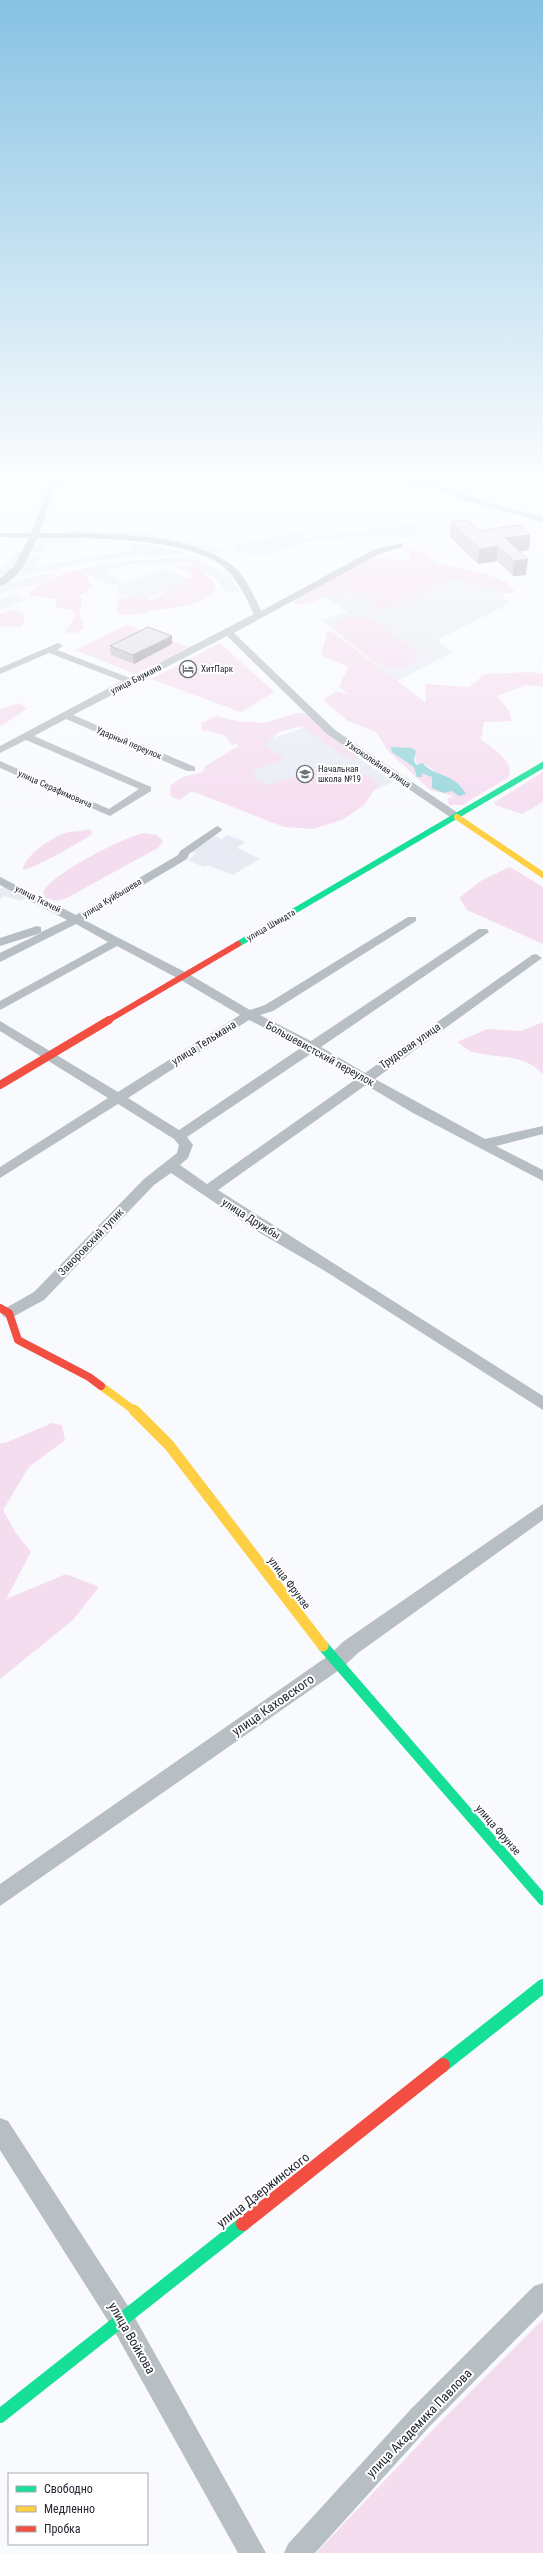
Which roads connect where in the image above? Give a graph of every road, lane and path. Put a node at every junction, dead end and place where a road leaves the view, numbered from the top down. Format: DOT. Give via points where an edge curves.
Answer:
graph roads {
  1 [pos="249,599"];
  2 [pos="289,599"];
  3 [pos="259,615"];
  4 [pos="229,633"];
  5 [pos="62,644"];
  6 [pos="49,650"];
  7 [pos="0,671"];
  8 [pos="130,681"];
  9 [pos="67,716"];
  10 [pos="25,736"];
  11 [pos="0,750"];
  12 [pos="0,764"];
  13 [pos="543,765"];
  14 [pos="191,769"];
  15 [pos="457,817"];
  16 [pos="218,829"];
  17 [pos="543,875"];
  18 [pos="0,880"];
  19 [pos="74,918"];
  20 [pos="412,919"];
  21 [pos="482,932"];
  22 [pos="118,941"];
  23 [pos="0,942"];
  24 [pos="0,958"];
  25 [pos="536,958"];
  26 [pos="183,976"];
  27 [pos="0,1006"];
  28 [pos="249,1015"];
  29 [pos="0,1025"];
  30 [pos="312,1047"];
  31 [pos="50,1055"];
  32 [pos="364,1079"];
  33 [pos="0,1085"];
  34 [pos="115,1098"];
  35 [pos="543,1130"];
  36 [pos="179,1136"];
  37 [pos="484,1144"];
  38 [pos="171,1166"];
  39 [pos="0,1173"];
  40 [pos="543,1176"];
  41 [pos="207,1191"];
  42 [pos="4,1311"];
  43 [pos="543,1404"];
  44 [pos="543,1511"];
  45 [pos="335,1662"];
  46 [pos="0,1896"];
  47 [pos="543,1900"];
  48 [pos="543,1986"];
  49 [pos="0,2128"];
  50 [pos="543,2295"];
  51 [pos="121,2318"];
  52 [pos="0,2416"];
  53 [pos="253,2553"];
  54 [pos="297,2553"];
  1 -- 3 [label="street"];
  2 -- 3 [label="street, улица Баумана"];
  3 -- 4 [label="street, улица Баумана"];
  4 -- 8 [label="street, улица Баумана"];
  4 -- 15 [label="street, Узкоколейная улица" via="331,732"];
  5 -- 6 [label="street"];
  6 -- 7 [label="street"];
  6 -- 8 [label="street"];
  8 -- 9 [label="street, улица Баумана"];
  9 -- 10 [label="street, улица Баумана"];
  9 -- 14 [label="street, Ударный переулок"];
  10 -- 11 [label="street, улица Баумана"];
  10 -- 12 [label="street, улица Серафимовича" via="147,789 110,813"];
  13 -- 15 [label="street, улица Шмидта"];
  15 -- 17 [label="street, Узкоколейная улица"];
  15 -- 26 [label="street, улица Шмидта"];
  16 -- 19 [label="street, улица Куйбышева" via="184,853 183,857"];
  18 -- 19 [label="street, улица Ткачей"];
  19 -- 22 [label="street, Большевистский переулок"];
  19 -- 23 [label="street"];
  19 -- 24 [label="street, улица Куйбышева"];
  20 -- 28 [label="street, улица Тельмана" via="268,1008"];
  21 -- 30 [label="street"];
  22 -- 26 [label="street, Большевистский переулок"];
  22 -- 27 [label="street"];
  25 -- 32 [label="street, Трудовая улица"];
  26 -- 28 [label="street, Большевистский переулок"];
  26 -- 31 [label="street, улица Шмидта"];
  28 -- 30 [label="street, Большевистский переулок"];
  28 -- 34 [label="street, улица Тельмана"];
  29 -- 31 [label="street"];
  30 -- 32 [label="street, Большевистский переулок"];
  30 -- 36 [label="street"];
  31 -- 33 [label="street, улица Шмидта"];
  31 -- 34 [label="street"];
  32 -- 37 [label="street, Большевистский переулок"];
  32 -- 41 [label="street, Трудовая улица"];
  34 -- 36 [label="street"];
  34 -- 39 [label="street, улица Тельмана"];
  35 -- 37 [label="street"];
  36 -- 38 [label="street" via="186,1145 183,1155"];
  37 -- 40 [label="street, Большевистский переулок"];
  38 -- 41 [label="street, улица Дружбы"];
  38 -- 42 [label="street, Заворовский тупик" via="149,1182 39,1296"];
  41 -- 43 [label="street, улица Дружбы"];
  42 -- 45 [label="street, улица Фрунзе" via="18,1340 89,1377 135,1411 169,1445"];
  44 -- 45 [label="street, улица Каховского" via="351,1647"];
  45 -- 46 [label="street, улица Каховского"];
  45 -- 47 [label="street, улица Фрунзе"];
  48 -- 51 [label="street, улица Дзержинского"];
  49 -- 51 [label="street, улица Войкова"];
  50 -- 54 [label="street, улица Академика Павлова" via="420,2418"];
  51 -- 52 [label="street, улица Дзержинского"];
  51 -- 53 [label="street, улица Войкова"];
}
